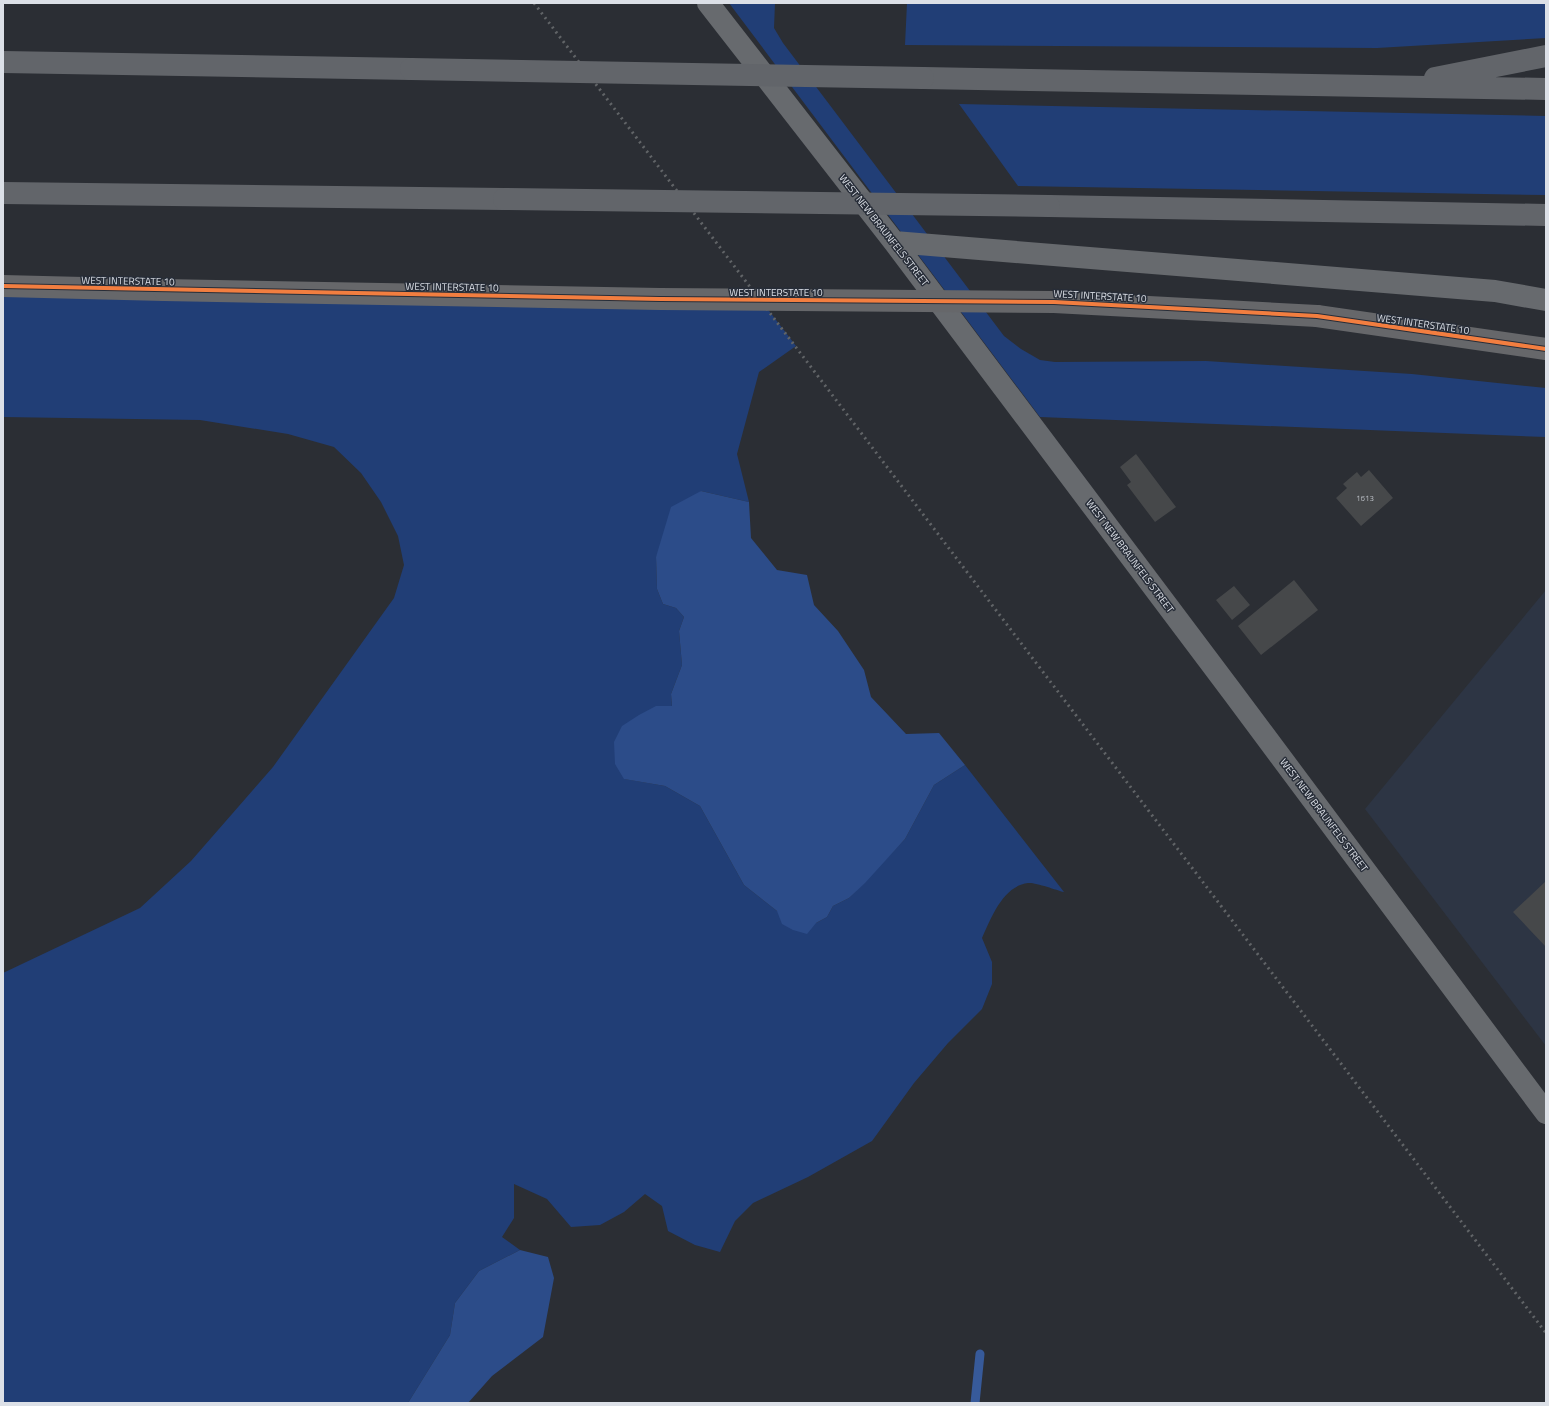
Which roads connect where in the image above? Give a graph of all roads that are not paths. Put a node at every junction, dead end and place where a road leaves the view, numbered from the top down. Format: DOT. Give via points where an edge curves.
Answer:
graph roads {
  1 [pos="708,3"];
  2 [pos="1546,56"];
  3 [pos="3,62"];
  4 [pos="1392,86"];
  5 [pos="1546,89"];
  6 [pos="3,193"];
  7 [pos="1546,215"];
  8 [pos="894,242"];
  9 [pos="3,286"];
  10 [pos="1546,300"];
  11 [pos="1546,350"];
  12 [pos="1546,1113"];
  1 -- 8 [label="main road, WEST NEW BRAUNFELS STREET"];
  2 -- 4 [label="highway"];
  3 -- 4 [label="highway, bridge"];
  4 -- 5 [label="highway"];
  6 -- 7 [label="highway, bridge" via="504,198"];
  8 -- 10 [label="main road" via="1487,290"];
  8 -- 12 [label="main road, WEST NEW BRAUNFELS STREET"];
  9 -- 11 [label="street, WEST INTERSTATE 10, bridge" via="652,299 1054,302 1317,316"];
}
